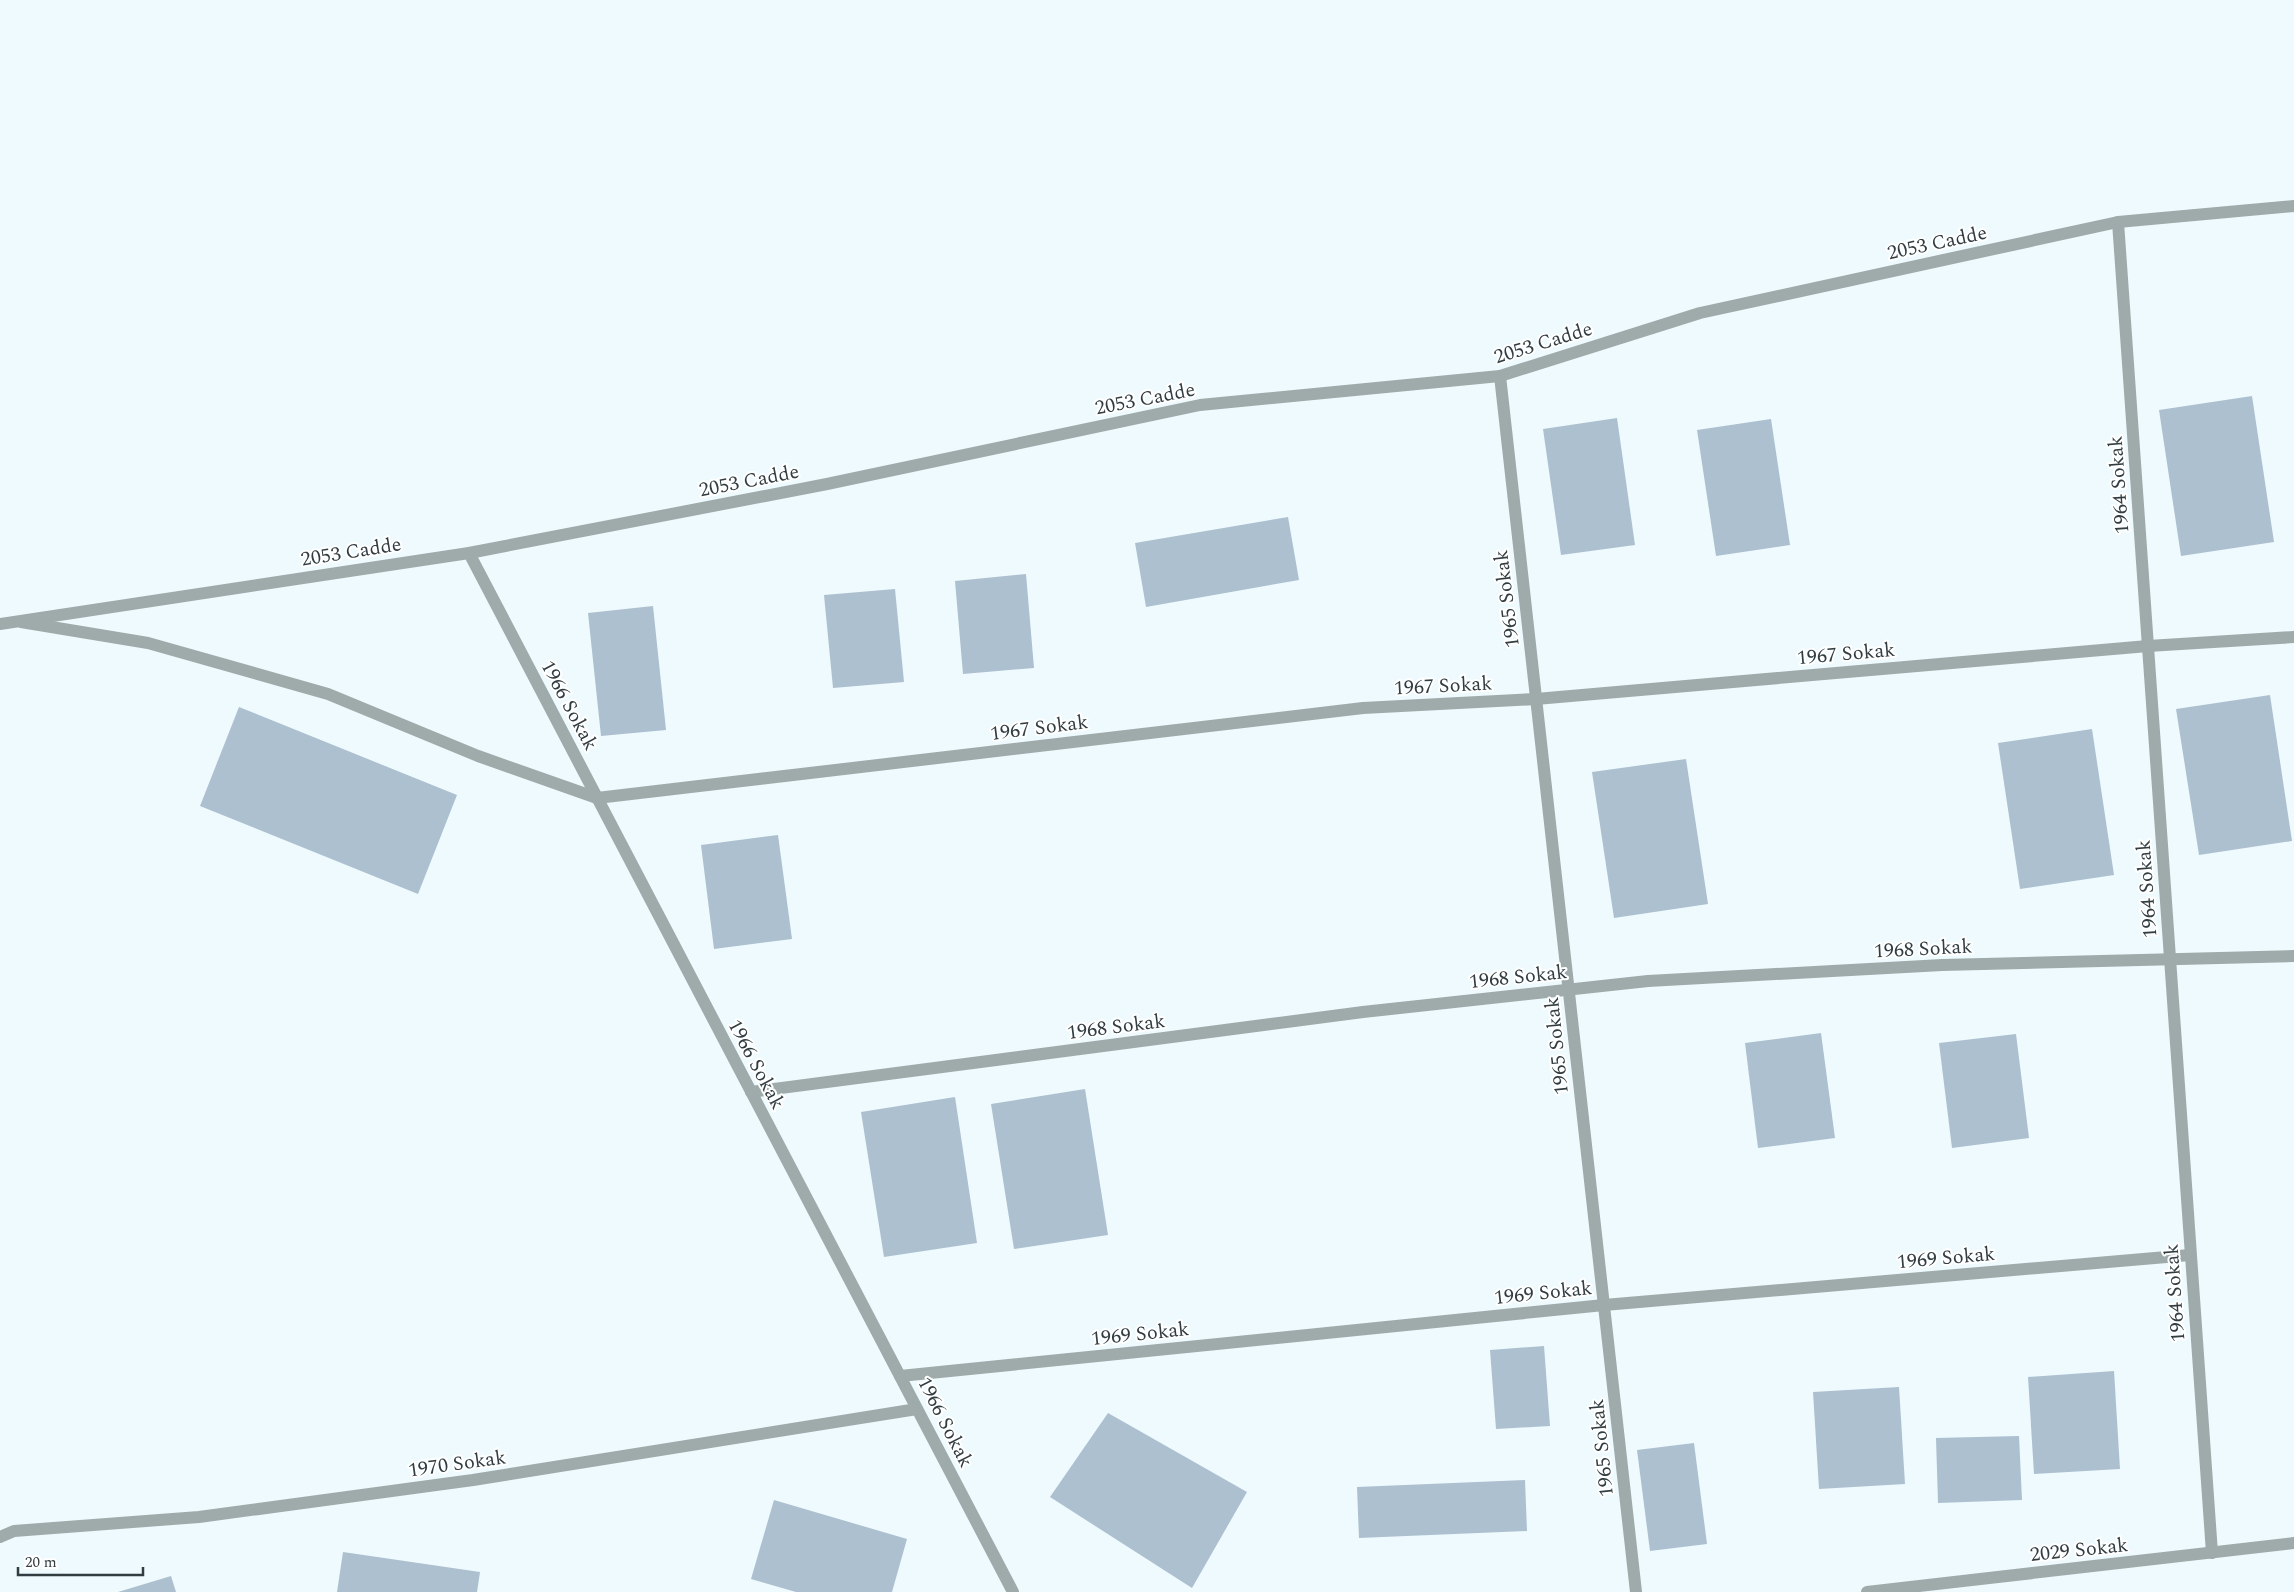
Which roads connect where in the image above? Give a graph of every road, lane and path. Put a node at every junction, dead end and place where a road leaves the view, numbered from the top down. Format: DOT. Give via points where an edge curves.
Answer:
graph roads {
  1 [pos="2294,206"];
  2 [pos="2118,222"];
  3 [pos="1500,376"];
  4 [pos="469,553"];
  5 [pos="14,621"];
  6 [pos="0,624"];
  7 [pos="2294,637"];
  8 [pos="2148,646"];
  9 [pos="1536,699"];
  10 [pos="597,798"];
  11 [pos="2294,956"];
  12 [pos="2170,959"];
  13 [pos="1568,989"];
  14 [pos="751,1092"];
  15 [pos="2190,1255"];
  16 [pos="1604,1305"];
  17 [pos="900,1376"];
  18 [pos="917,1409"];
  19 [pos="0,1537"];
  20 [pos="2294,1543"];
  21 [pos="2212,1553"];
  22 [pos="1013,1592"];
  23 [pos="1636,1592"];
  24 [pos="1868,1592"];
  1 -- 2 [label="street, 2053 Cadde"];
  2 -- 3 [label="street, 2053 Cadde" via="1700,313"];
  2 -- 8 [label="street, 1964 Sokak"];
  3 -- 4 [label="street, 2053 Cadde" via="1200,405 826,484"];
  3 -- 9 [label="street, 1965 Sokak"];
  4 -- 5 [label="street, 2053 Cadde"];
  4 -- 10 [label="street, 1966 Sokak"];
  5 -- 6 [label="street, 2053 Cadde"];
  5 -- 10 [label="street" via="148,642 328,694 478,756"];
  7 -- 8 [label="street, 1967 Sokak"];
  8 -- 9 [label="street, 1967 Sokak"];
  8 -- 12 [label="street, 1964 Sokak"];
  9 -- 10 [label="street, 1967 Sokak" via="1363,708"];
  9 -- 13 [label="street, 1965 Sokak"];
  10 -- 14 [label="street, 1966 Sokak"];
  11 -- 12 [label="street, 1968 Sokak"];
  12 -- 13 [label="street, 1968 Sokak" via="1942,965 1648,981"];
  12 -- 15 [label="street, 1964 Sokak"];
  13 -- 14 [label="street, 1968 Sokak" via="1363,1012"];
  13 -- 16 [label="street, 1965 Sokak"];
  14 -- 17 [label="street, 1966 Sokak"];
  15 -- 16 [label="street, 1969 Sokak"];
  15 -- 21 [label="street, 1964 Sokak"];
  16 -- 17 [label="street, 1969 Sokak"];
  16 -- 23 [label="street, 1965 Sokak"];
  17 -- 18 [label="street, 1966 Sokak"];
  18 -- 19 [label="street, 1970 Sokak" via="473,1480 199,1517 14,1531"];
  18 -- 22 [label="street, 1966 Sokak"];
  20 -- 21 [label="street, 2029 Sokak"];
  21 -- 24 [label="street, 2029 Sokak"];
}
